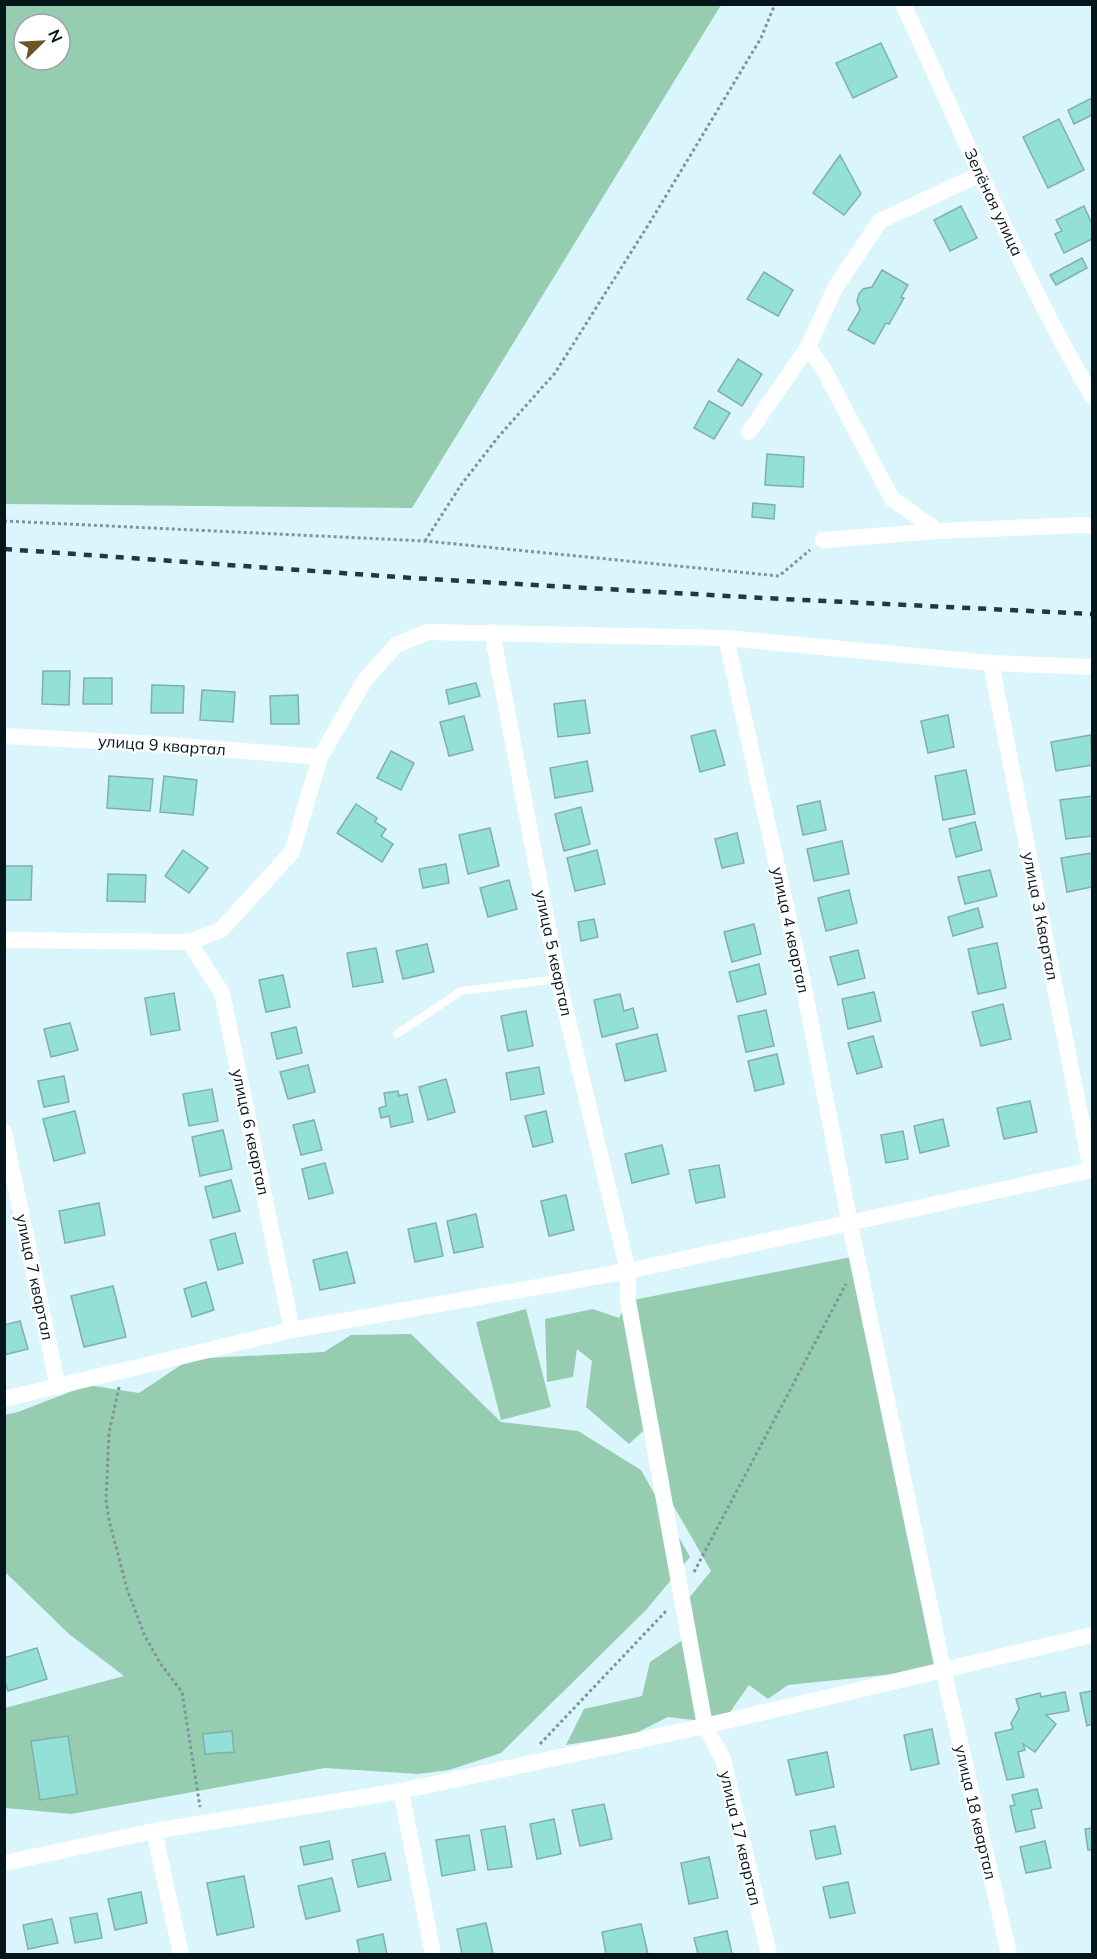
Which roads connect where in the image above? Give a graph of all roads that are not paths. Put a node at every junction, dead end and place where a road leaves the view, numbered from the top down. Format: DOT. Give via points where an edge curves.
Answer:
graph roads {
  1 [pos="903,4"];
  2 [pos="980,174"];
  3 [pos="808,347"];
  4 [pos="1092,396"];
  5 [pos="749,432"];
  6 [pos="1092,526"];
  7 [pos="938,531"];
  8 [pos="823,540"];
  9 [pos="492,632"];
  10 [pos="726,638"];
  11 [pos="990,663"];
  12 [pos="1092,667"];
  13 [pos="4,736"];
  14 [pos="320,757"];
  15 [pos="4,940"];
  16 [pos="189,942"];
  17 [pos="558,979"];
  18 [pos="397,1034"];
  19 [pos="4,1132"];
  20 [pos="1092,1173"];
  21 [pos="850,1224"];
  22 [pos="858,1261"];
  23 [pos="628,1271"];
  24 [pos="292,1330"];
  25 [pos="58,1387"];
  26 [pos="4,1399"];
  27 [pos="682,1594"];
  28 [pos="1092,1635"];
  29 [pos="943,1669"];
  30 [pos="705,1726"];
  31 [pos="401,1791"];
  32 [pos="154,1832"];
  33 [pos="4,1863"];
  34 [pos="181,1954"];
  35 [pos="433,1954"];
  36 [pos="769,1954"];
  37 [pos="1009,1954"];
  1 -- 2 [label="street, Зелёная улица"];
  2 -- 3 [label="street" via="880,221 835,288"];
  2 -- 4 [label="street, Зелёная улица" via="1060,341"];
  3 -- 5 [label="street"];
  3 -- 7 [label="street" via="824,370 891,499"];
  6 -- 7 [label="street"];
  7 -- 8 [label="street"];
  9 -- 10 [label="street"];
  9 -- 14 [label="street" via="427,632 396,645 365,680"];
  9 -- 17 [label="street, улица 5 квартал"];
  10 -- 11 [label="street"];
  10 -- 21 [label="street, улица 4 квартал" via="801,973"];
  11 -- 12 [label="street"];
  11 -- 20 [label="street, улица 3 Квартал"];
  13 -- 14 [label="street, улица 9 квартал"];
  14 -- 16 [label="street" via="292,852 221,930"];
  15 -- 16 [label="street"];
  16 -- 24 [label="street, улица 6 квартал" via="222,993"];
  17 -- 18 [label="lane" via="461,991"];
  17 -- 23 [label="street, улица 5 квартал"];
  19 -- 25 [label="street, улица 7 квартал"];
  20 -- 21 [label="street"];
  21 -- 22 [label="street, улица 4 квартал"];
  21 -- 23 [label="street"];
  22 -- 29 [label="street, улица 18 квартал"];
  23 -- 24 [label="street"];
  23 -- 27 [label="street, улица 5 квартал" via="628,1300"];
  24 -- 25 [label="street"];
  25 -- 26 [label="street"];
  27 -- 30 [label="street, улица 17 квартал"];
  28 -- 29 [label="street"];
  29 -- 30 [label="street"];
  29 -- 37 [label="street, улица 18 квартал"];
  30 -- 31 [label="street"];
  30 -- 36 [label="street, улица 17 квартал" via="723,1759"];
  31 -- 32 [label="street"];
  31 -- 35 [label="street"];
  32 -- 33 [label="street"];
  32 -- 34 [label="street"];
}
